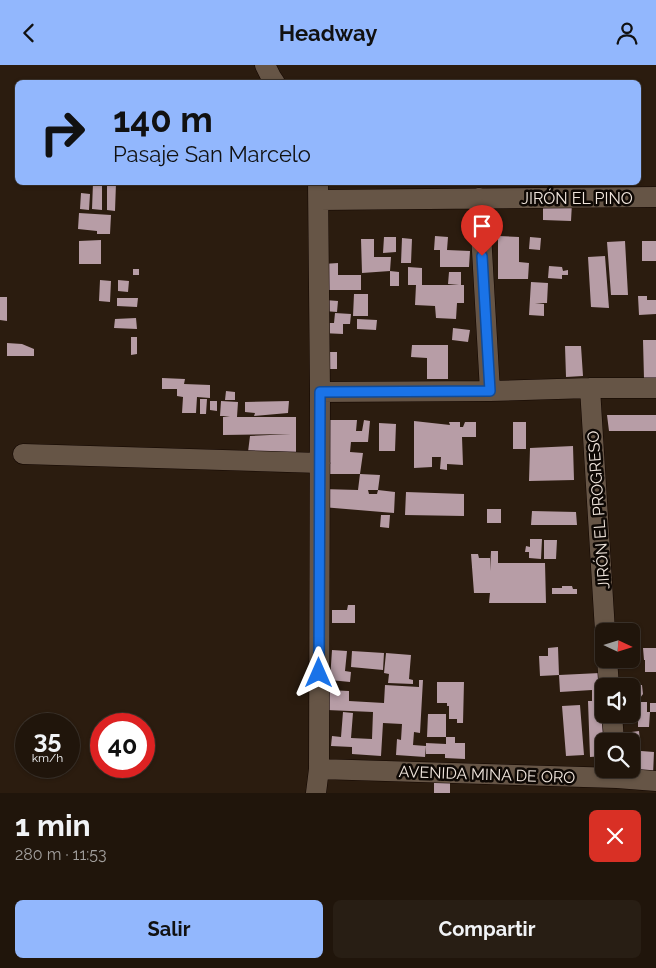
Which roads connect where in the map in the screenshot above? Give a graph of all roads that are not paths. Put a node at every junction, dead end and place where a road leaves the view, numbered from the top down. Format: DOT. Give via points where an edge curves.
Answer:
graph roads {
  1 [pos="264,65"];
  2 [pos="273,80"];
  3 [pos="318,191"];
  4 [pos="656,197"];
  5 [pos="479,198"];
  6 [pos="590,388"];
  7 [pos="656,388"];
  8 [pos="490,391"];
  9 [pos="320,392"];
  10 [pos="24,455"];
  11 [pos="320,463"];
  12 [pos="605,623"];
  13 [pos="319,769"];
  14 [pos="595,773"];
  15 [pos="640,778"];
  16 [pos="656,781"];
  17 [pos="316,793"];
  1 -- 2 [label="street"];
  3 -- 5 [label="street, JIRÓN EL PINO"];
  3 -- 9 [label="street"];
  4 -- 5 [label="street, JIRÓN EL PINO"];
  5 -- 8 [label="street"];
  6 -- 7 [label="street"];
  6 -- 8 [label="street"];
  6 -- 12 [label="street, JIRÓN EL PROGRESO"];
  8 -- 9 [label="street"];
  9 -- 11 [label="street"];
  10 -- 11 [label="street"];
  11 -- 13 [label="street"];
  13 -- 14 [label="street, AVENIDA MINA DE ORO"];
  13 -- 17 [label="street"];
  15 -- 16 [label="street, AVENIDA MINA DE ORO"];
}
